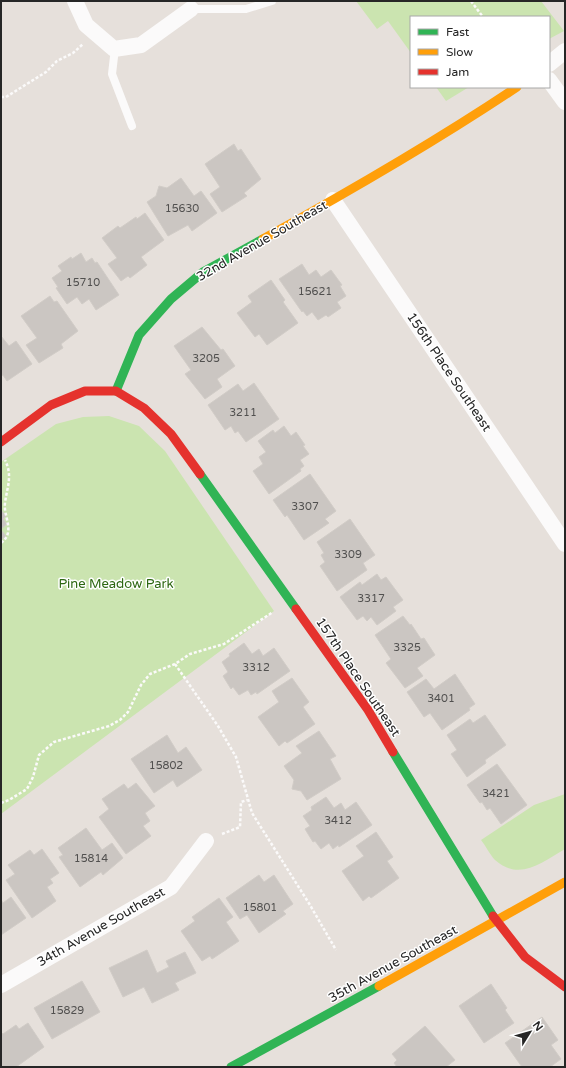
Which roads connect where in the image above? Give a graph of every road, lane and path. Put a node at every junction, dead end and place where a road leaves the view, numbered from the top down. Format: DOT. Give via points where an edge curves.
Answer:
graph roads {
  1 [pos="75,1"];
  2 [pos="272,1"];
  3 [pos="471,1"];
  4 [pos="191,9"];
  5 [pos="482,16"];
  6 [pos="95,33"];
  7 [pos="115,48"];
  8 [pos="565,51"];
  9 [pos="550,63"];
  10 [pos="550,81"];
  11 [pos="516,88"];
  12 [pos="1,97"];
  13 [pos="565,102"];
  14 [pos="132,126"];
  15 [pos="332,200"];
  16 [pos="116,391"];
  17 [pos="1,442"];
  18 [pos="4,458"];
  19 [pos="1,543"];
  20 [pos="565,544"];
  21 [pos="290,601"];
  22 [pos="175,664"];
  23 [pos="247,800"];
  24 [pos="1,803"];
  25 [pos="206,841"];
  26 [pos="565,882"];
  27 [pos="496,922"];
  28 [pos="336,950"];
  29 [pos="1,985"];
  30 [pos="565,987"];
  31 [pos="231,1067"];
  1 -- 6 [label="street" via="86,25"];
  2 -- 4 [label="lane" via="246,9"];
  3 -- 5 [label="path"];
  4 -- 7 [label="street" via="141,45"];
  6 -- 7 [label="street"];
  6 -- 12 [label="path" via="46,72 6,97"];
  7 -- 14 [label="lane" via="112,74"];
  8 -- 9 [label="street"];
  10 -- 13 [label="street"];
  11 -- 15 [label="street, 32nd Avenue Southeast" via="466,121"];
  15 -- 16 [label="street, 32nd Avenue Southeast" via="203,272 171,299 139,335"];
  15 -- 20 [label="street, 156th Place Southeast"];
  16 -- 17 [label="street" via="86,391 51,405"];
  16 -- 21 [label="street, 157th Place Southeast" via="144,408 171,434"];
  18 -- 19 [label="path" via="10,468 4,504 9,523 8,531"];
  21 -- 22 [label="path" via="224,644 190,654"];
  21 -- 27 [label="street, 157th Place Southeast" via="368,710"];
  22 -- 23 [label="path" via="236,757"];
  22 -- 24 [label="path" via="150,674 141,685 128,712 120,720 109,726 54,742 39,755 27,789"];
  23 -- 25 [label="path" via="241,802 240,827"];
  23 -- 28 [label="path" via="252,813"];
  25 -- 29 [label="street, 34th Avenue Southeast" via="171,887"];
  26 -- 27 [label="street, 35th Avenue Southeast"];
  27 -- 30 [label="street, 157th Place Southeast" via="525,957"];
  27 -- 31 [label="street, 35th Avenue Southeast"];
}
